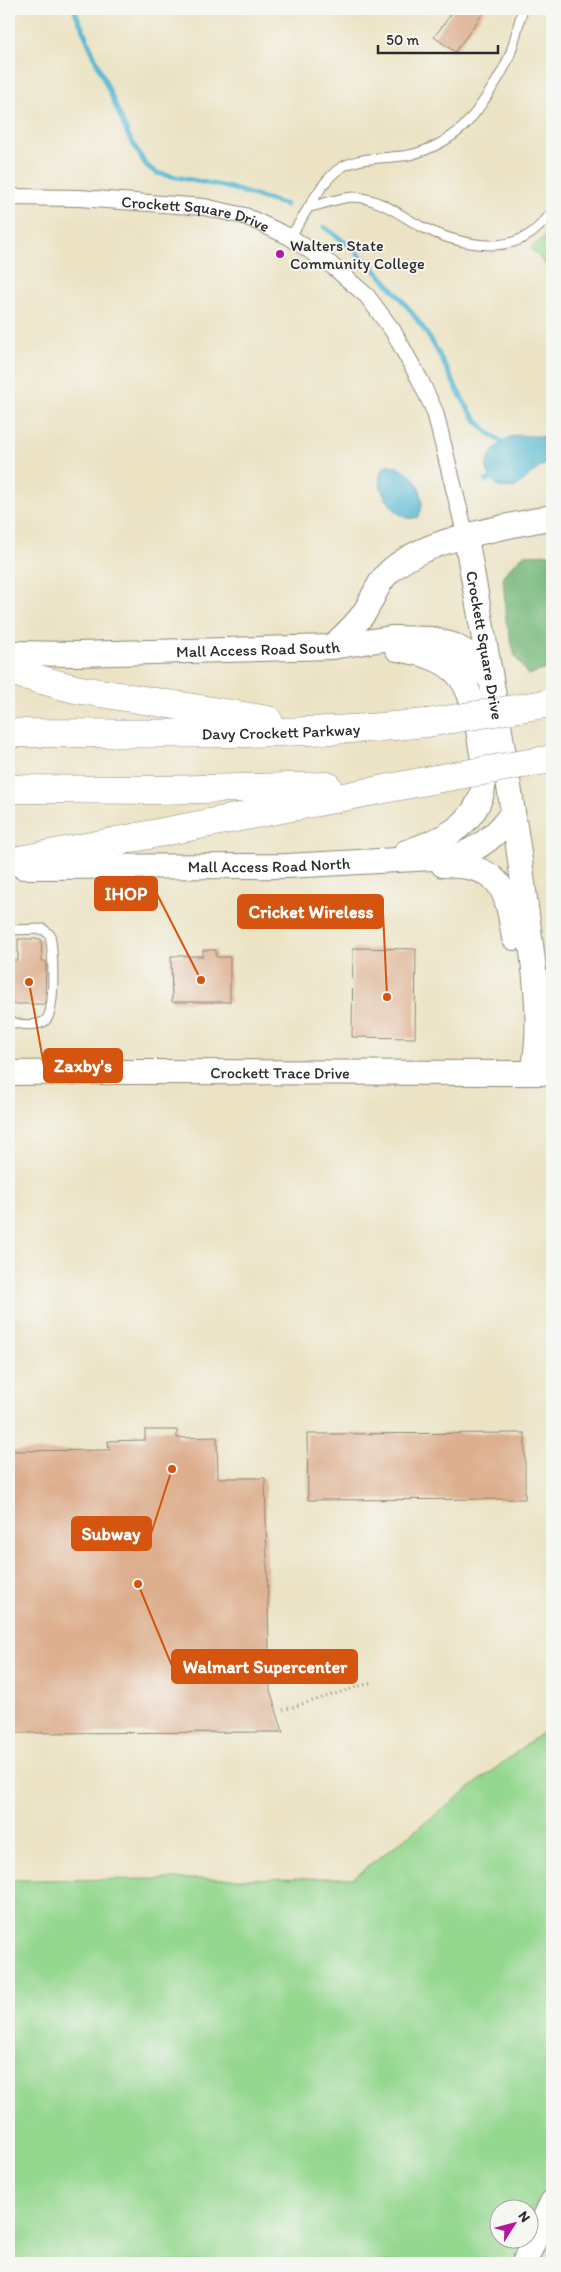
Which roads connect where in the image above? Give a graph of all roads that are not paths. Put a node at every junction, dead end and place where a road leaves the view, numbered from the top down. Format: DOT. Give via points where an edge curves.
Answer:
graph roads {
  1 [pos="522,9"];
  2 [pos="9,197"];
  3 [pos="310,208"];
  4 [pos="552,213"];
  5 [pos="290,238"];
  6 [pos="552,517"];
  7 [pos="466,537"];
  8 [pos="332,647"];
  9 [pos="9,653"];
  10 [pos="9,671"];
  11 [pos="490,679"];
  12 [pos="549,703"];
  13 [pos="334,731"];
  14 [pos="9,733"];
  15 [pos="552,759"];
  16 [pos="436,779"];
  17 [pos="9,789"];
  18 [pos="512,812"];
  19 [pos="9,862"];
  20 [pos="371,863"];
  21 [pos="9,866"];
  22 [pos="9,926"];
  23 [pos="9,1020"];
  24 [pos="9,1073"];
  25 [pos="543,1073"];
  26 [pos="552,2202"];
  27 [pos="524,2263"];
  1 -- 3 [label="lane" via="509,57 464,126 424,151 342,167 328,180"];
  2 -- 5 [label="street, Crockett Square Drive" via="79,198 204,207 245,216"];
  3 -- 4 [label="lane" via="354,197 369,200 433,232 463,241 498,245 530,234"];
  3 -- 5 [label="lane"];
  5 -- 7 [label="street, Crockett Square Drive" via="330,264 367,296 393,331 435,412"];
  6 -- 7 [label="street"];
  7 -- 8 [label="street" via="419,551 397,564 385,576 363,615"];
  7 -- 11 [label="street, Crockett Square Drive"];
  8 -- 9 [label="street, Mall Access Road South"];
  8 -- 11 [label="street, Mall Access Road South" via="391,638 431,638 469,654"];
  8 -- 20 [label="street" via="423,653 451,667 474,701 484,778 477,804 460,826 448,835"];
  10 -- 13 [label="highway" via="75,689"];
  11 -- 18 [label="street, Crockett Square Drive"];
  12 -- 13 [label="highway, Davy Crockett Parkway, bridge" via="426,723"];
  13 -- 14 [label="highway, Davy Crockett Parkway"];
  15 -- 16 [label="highway, bridge"];
  16 -- 17 [label="highway" via="295,787"];
  16 -- 19 [label="highway"];
  18 -- 20 [label="street, Mall Access Road North" via="495,834 463,854"];
  18 -- 25 [label="street, Crockett Square Drive" via="531,948"];
  20 -- 21 [label="street, Mall Access Road North" via="184,868"];
  20 -- 25 [label="street" via="480,869 503,889 509,905 517,964 524,1048"];
  22 -- 23 [label="lane" via="43,930 50,935 52,989 51,1011 42,1023 21,1024"];
  24 -- 25 [label="street, Crockett Trace Drive"];
  26 -- 27 [label="street"];
}
